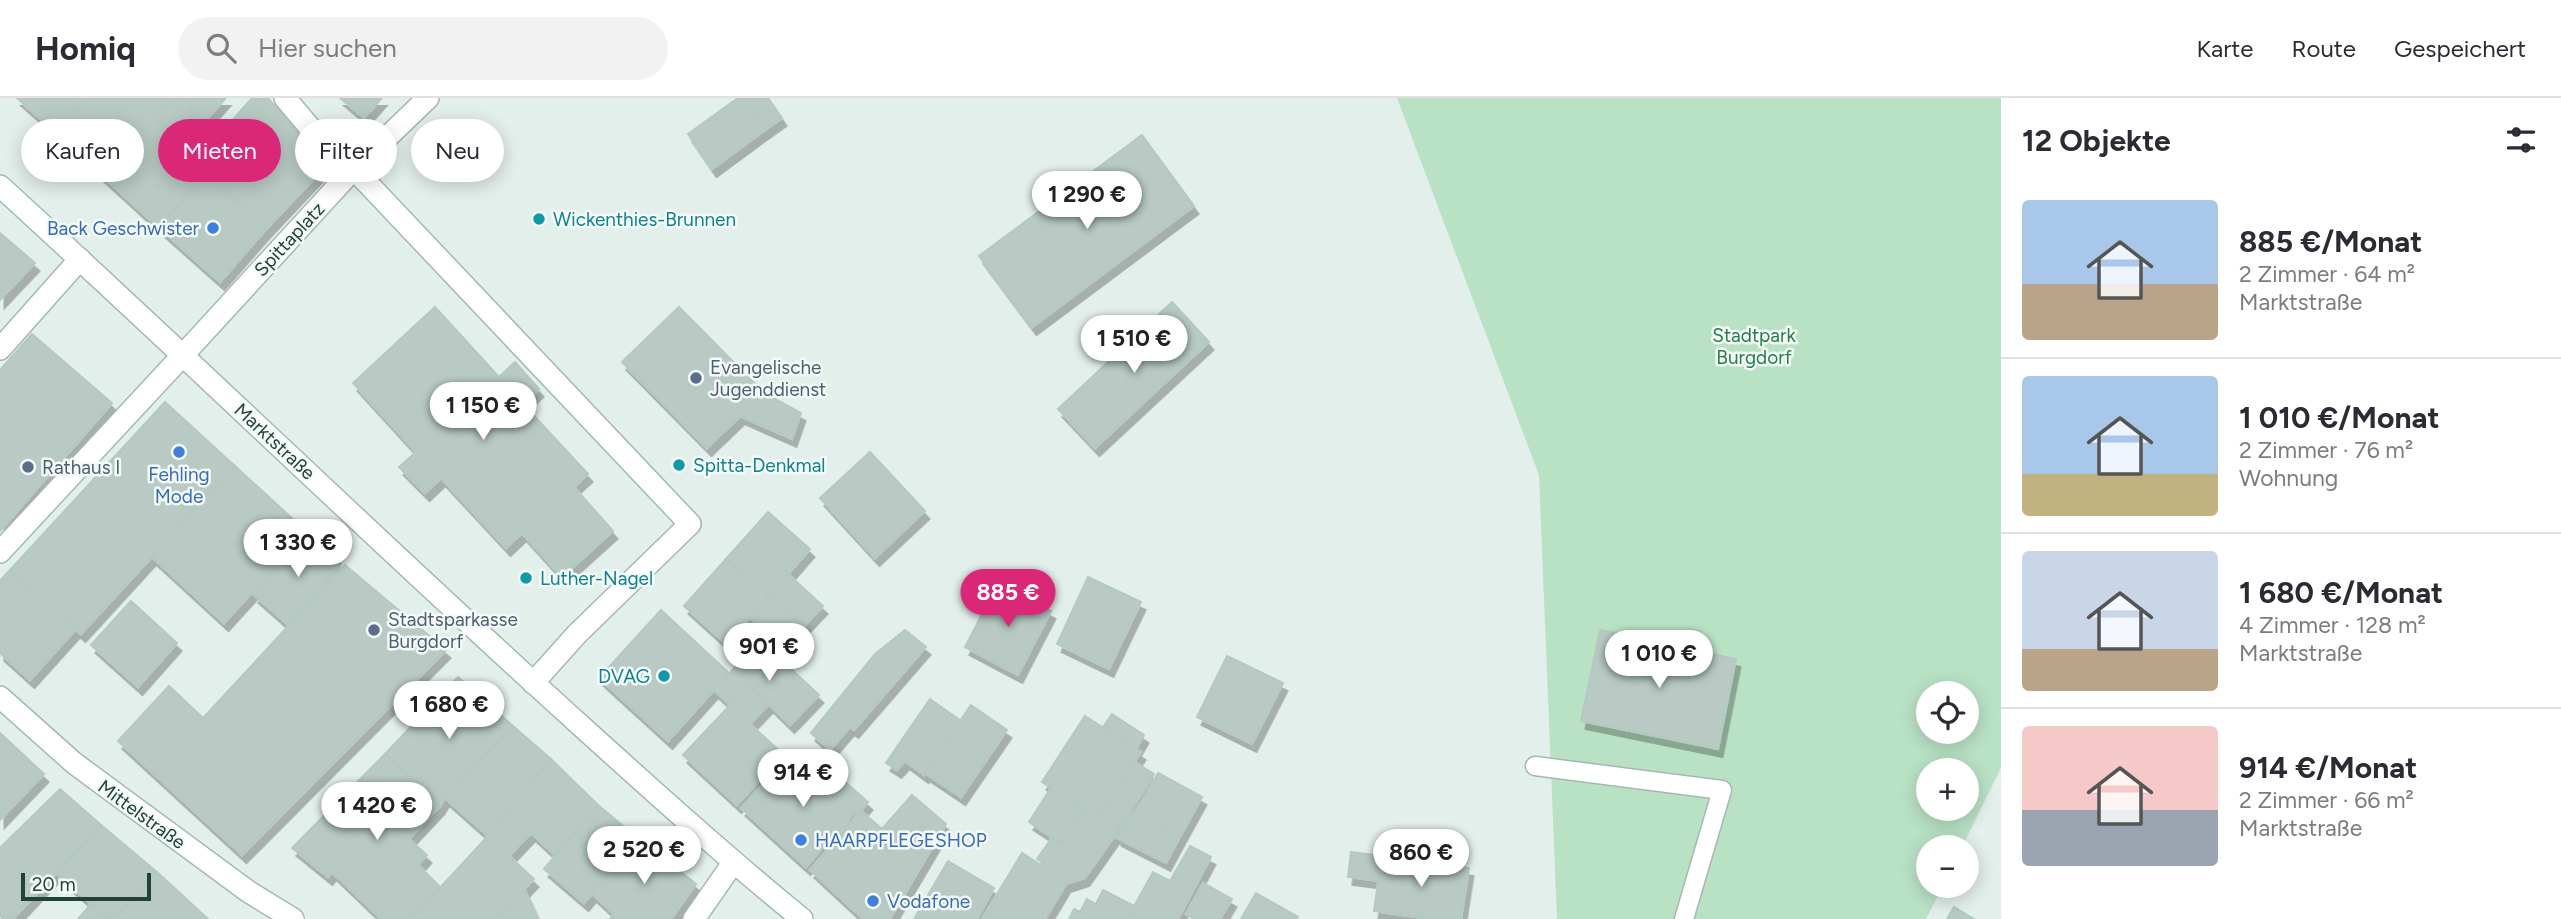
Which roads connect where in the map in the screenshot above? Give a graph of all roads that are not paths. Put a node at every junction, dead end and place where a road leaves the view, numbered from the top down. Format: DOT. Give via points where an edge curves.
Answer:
graph roads {
  1 [pos="285,98"];
  2 [pos="428,98"];
  3 [pos="304,119"];
  4 [pos="397,128"];
  5 [pos="342,182"];
  6 [pos="361,182"];
  7 [pos="0,186"];
  8 [pos="80,259"];
  9 [pos="0,349"];
  10 [pos="183,355"];
  11 [pos="0,552"];
  12 [pos="533,683"];
  13 [pos="0,697"];
  14 [pos="1535,766"];
  15 [pos="733,863"];
  16 [pos="293,919"];
  17 [pos="694,919"];
  18 [pos="802,919"];
  19 [pos="1684,919"];
  1 -- 3 [label="street"];
  2 -- 4 [label="street, Spittaplatz"];
  5 -- 10 [label="street, Spittaplatz"];
  6 -- 12 [label="street" via="690,524"];
  7 -- 8 [label="street, Marktstraße"];
  8 -- 9 [label="street"];
  8 -- 10 [label="street, Marktstraße"];
  10 -- 11 [label="street, Spittaplatz"];
  10 -- 12 [label="street, Marktstraße"];
  12 -- 15 [label="street, Marktstraße"];
  13 -- 16 [label="street, Mittelstraße" via="74,763 249,892"];
  14 -- 19 [label="lane" via="1721,790"];
  15 -- 17 [label="street"];
  15 -- 18 [label="street, Marktstraße"];
}
